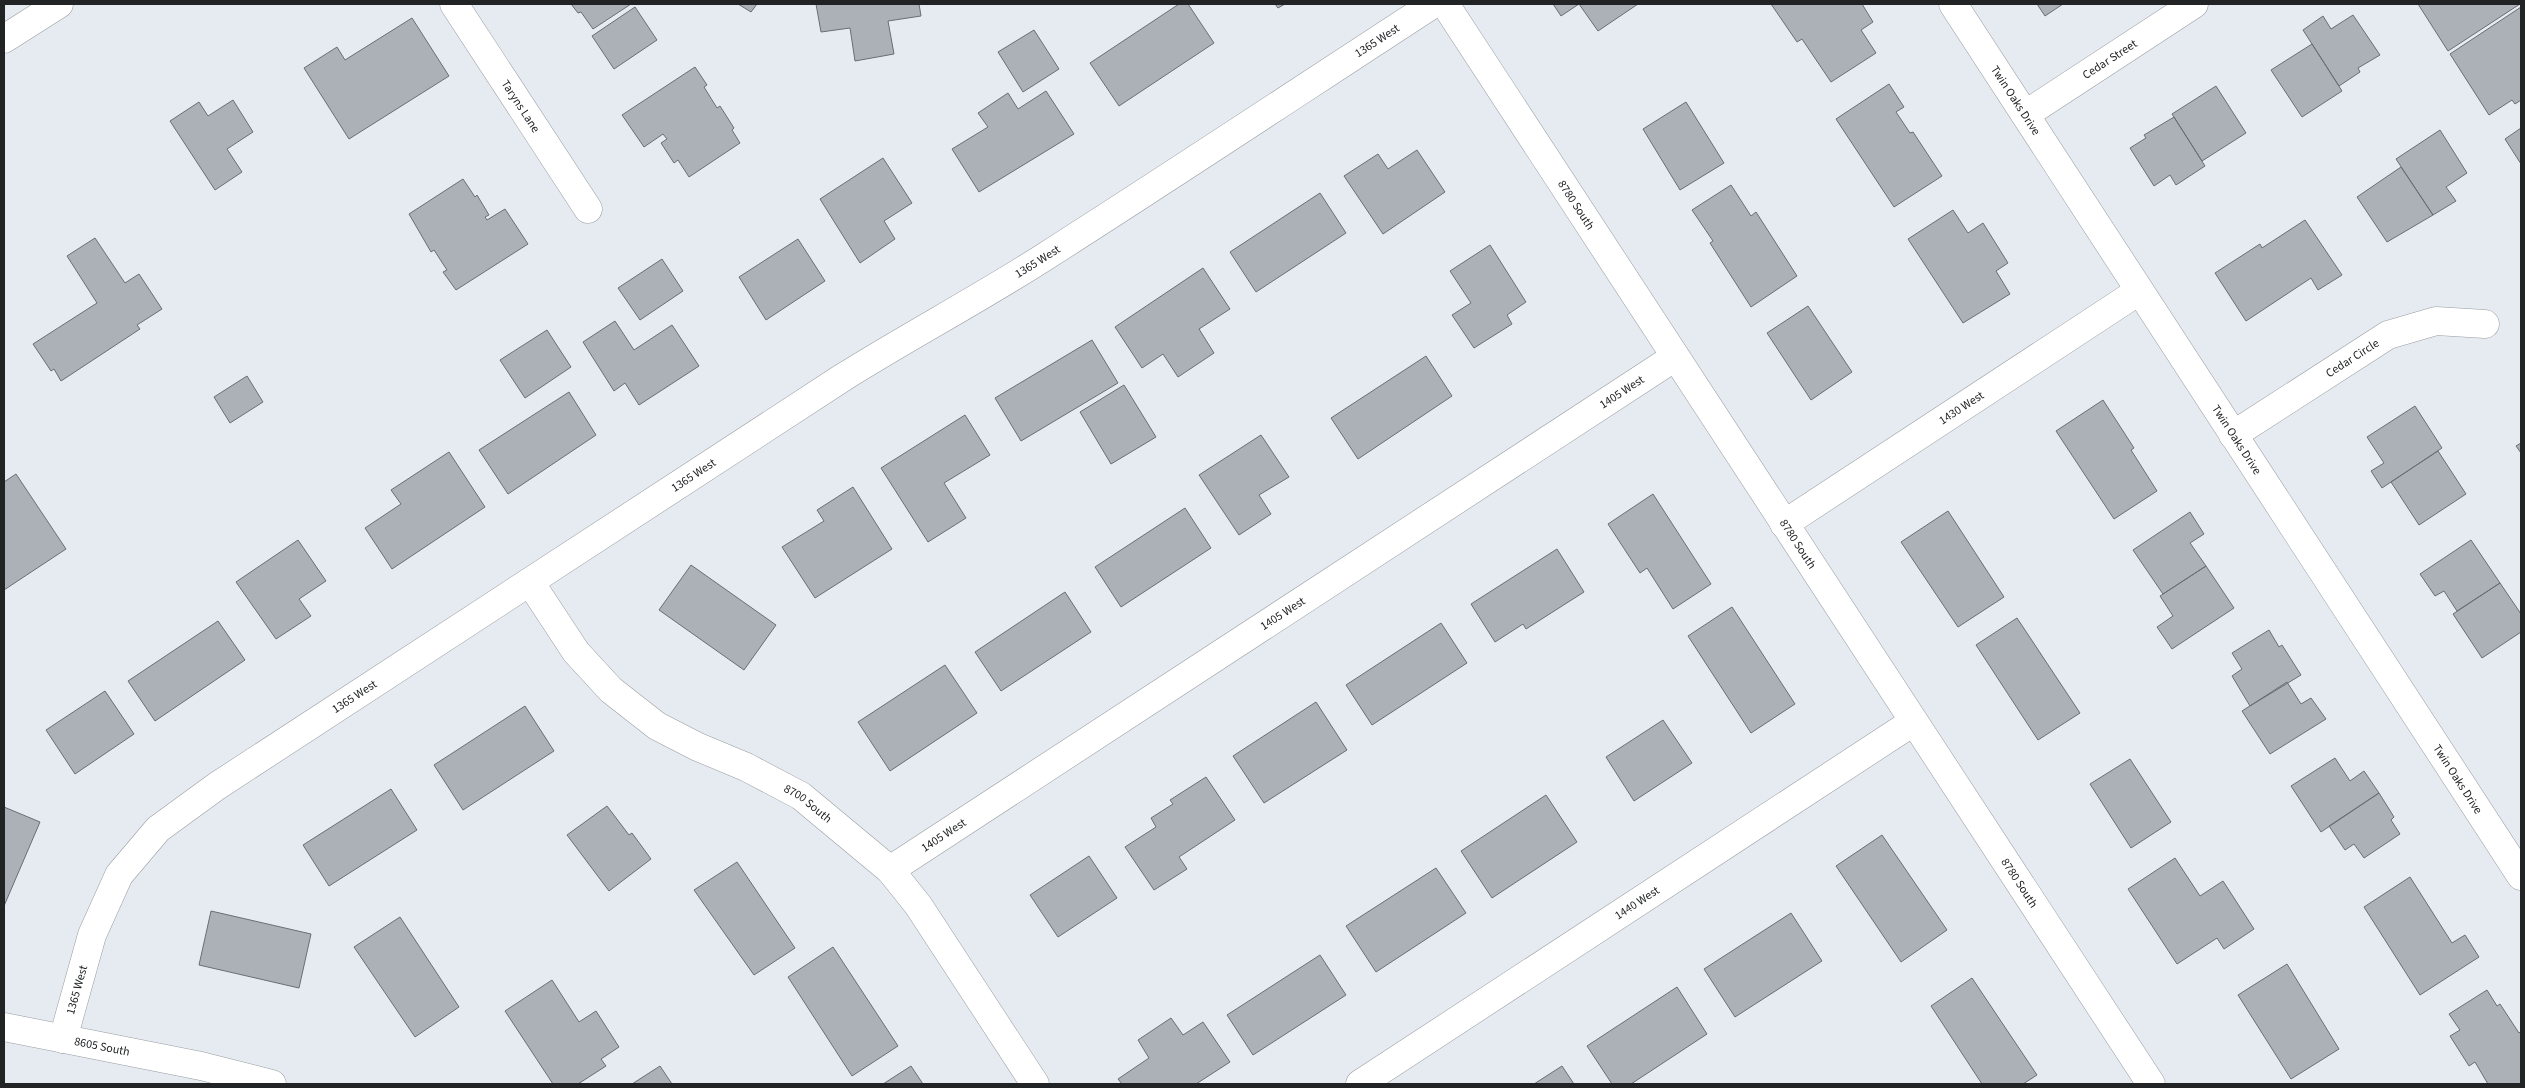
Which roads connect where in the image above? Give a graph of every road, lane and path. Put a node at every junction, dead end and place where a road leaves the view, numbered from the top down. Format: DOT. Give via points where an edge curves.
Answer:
graph roads {
  1 [pos="59,4"];
  2 [pos="454,4"];
  3 [pos="1433,4"];
  4 [pos="1445,4"];
  5 [pos="1953,4"];
  6 [pos="2194,4"];
  7 [pos="4,39"];
  8 [pos="2026,114"];
  9 [pos="588,209"];
  10 [pos="2139,291"];
  11 [pos="2485,324"];
  12 [pos="1675,358"];
  13 [pos="2234,435"];
  14 [pos="1784,524"];
  15 [pos="530,582"];
  16 [pos="1913,722"];
  17 [pos="890,870"];
  18 [pos="2521,876"];
  19 [pos="4,1026"];
  20 [pos="63,1039"];
  21 [pos="199,1075"];
  22 [pos="272,1084"];
  23 [pos="1035,1084"];
  24 [pos="1360,1084"];
  25 [pos="2152,1084"];
  1 -- 7 [label="street"];
  2 -- 9 [label="street, Taryns Lane"];
  3 -- 15 [label="street, 1365 West" via="1046,256 909,336"];
  4 -- 12 [label="street, 8780 South"];
  5 -- 8 [label="street, Twin Oaks Drive"];
  6 -- 8 [label="street, Cedar Street"];
  8 -- 10 [label="street, Twin Oaks Drive"];
  10 -- 13 [label="street, Twin Oaks Drive"];
  10 -- 14 [label="street, 1430 West"];
  11 -- 13 [label="street, Cedar Circle" via="2436,322 2388,335"];
  12 -- 14 [label="street, 8780 South"];
  12 -- 17 [label="street, 1405 West"];
  13 -- 18 [label="street, Twin Oaks Drive"];
  14 -- 16 [label="street, 8780 South"];
  15 -- 17 [label="street, 8700 South" via="576,652 611,690 657,726 801,796"];
  15 -- 20 [label="street, 1365 West" via="216,786 158,829 119,875 92,935"];
  16 -- 24 [label="street, 1440 West"];
  16 -- 25 [label="street, 8780 South"];
  17 -- 23 [label="street, 8700 South" via="918,905"];
  19 -- 20 [label="street, 8605 South"];
  20 -- 21 [label="street, 8605 South"];
  21 -- 22 [label="street, 8605 South"];
}
